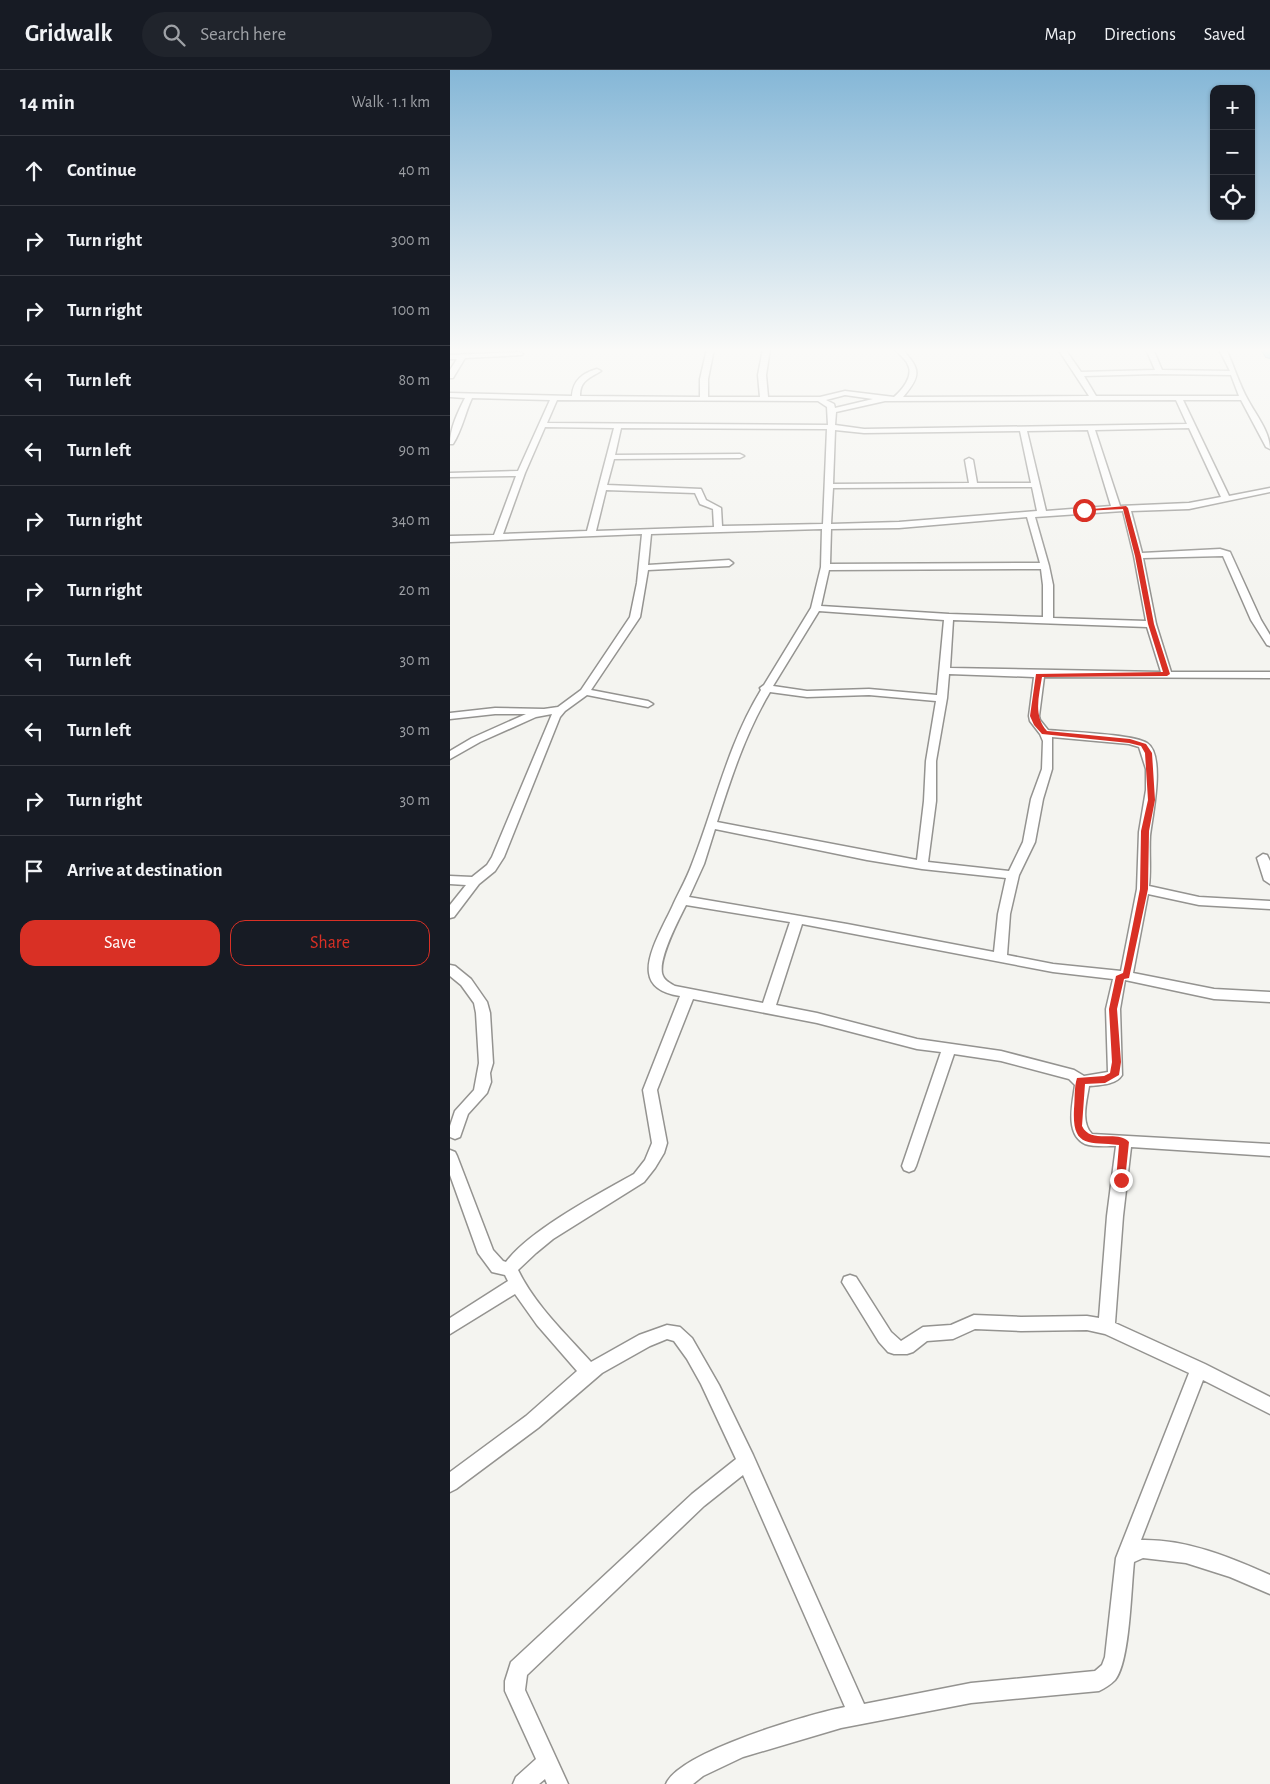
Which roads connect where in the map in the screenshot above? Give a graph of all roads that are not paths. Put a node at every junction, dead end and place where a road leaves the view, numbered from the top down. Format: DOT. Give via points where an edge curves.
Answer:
graph roads {
  1 [pos="456,429"];
  2 [pos="540,429"];
  3 [pos="617,429"];
  4 [pos="831,429"];
  5 [pos="847,429"];
  6 [pos="971,429"];
  7 [pos="1023,429"];
  8 [pos="1091,429"];
  9 [pos="1193,429"];
  10 [pos="1260,429"];
  11 [pos="450,442"];
  12 [pos="1270,447"];
  13 [pos="611,456"];
  14 [pos="740,456"];
  15 [pos="969,460"];
  16 [pos="521,473"];
  17 [pos="450,475"];
  18 [pos="1034,485"];
  19 [pos="828,486"];
  20 [pos="974,486"];
  21 [pos="603,487"];
  22 [pos="1270,490"];
  23 [pos="1226,499"];
  24 [pos="1121,508"];
  25 [pos="1042,513"];
  26 [pos="1030,514"];
  27 [pos="828,528"];
  28 [pos="718,529"];
  29 [pos="647,531"];
  30 [pos="591,533"];
  31 [pos="496,538"];
  32 [pos="450,539"];
  33 [pos="1138,556"];
  34 [pos="729,563"];
  35 [pos="1045,566"];
  36 [pos="825,567"];
  37 [pos="644,568"];
  38 [pos="816,608"];
  39 [pos="949,617"];
  40 [pos="1048,620"];
  41 [pos="1151,624"];
  42 [pos="1270,643"];
  43 [pos="946,671"];
  44 [pos="1167,674"];
  45 [pos="1038,675"];
  46 [pos="1270,675"];
  47 [pos="765,688"];
  48 [pos="585,692"];
  49 [pos="942,698"];
  50 [pos="648,704"];
  51 [pos="561,709"];
  52 [pos="545,711"];
  53 [pos="450,716"];
  54 [pos="1044,733"];
  55 [pos="450,756"];
  56 [pos="712,826"];
  57 [pos="1264,858"];
  58 [pos="922,865"];
  59 [pos="1013,876"];
  60 [pos="450,880"];
  61 [pos="1270,880"];
  62 [pos="475,881"];
  63 [pos="1144,889"];
  64 [pos="682,900"];
  65 [pos="1270,905"];
  66 [pos="450,914"];
  67 [pos="797,920"];
  68 [pos="1000,958"];
  69 [pos="450,969"];
  70 [pos="1123,976"];
  71 [pos="688,994"];
  72 [pos="1270,997"];
  73 [pos="768,1008"];
  74 [pos="950,1050"];
  75 [pos="1080,1081"];
  76 [pos="455,1132"];
  77 [pos="1124,1142"];
  78 [pos="1270,1150"];
  79 [pos="450,1156"];
  80 [pos="909,1166"];
  81 [pos="510,1269"];
  82 [pos="850,1282"];
  83 [pos="517,1284"];
  84 [pos="450,1327"];
  85 [pos="1107,1327"];
  86 [pos="1199,1369"];
  87 [pos="589,1372"];
  88 [pos="1270,1406"];
  89 [pos="746,1461"];
  90 [pos="450,1483"];
  91 [pos="1125,1558"];
  92 [pos="1270,1585"];
  93 [pos="858,1714"];
  94 [pos="548,1763"];
  95 [pos="523,1784"];
  96 [pos="558,1784"];
  97 [pos="676,1784"];
  1 -- 11 [label="street"];
  2 -- 16 [label="street"];
  3 -- 13 [label="street"];
  4 -- 19 [label="street"];
  5 -- 6 [label="street"];
  7 -- 18 [label="street"];
  8 -- 24 [label="street"];
  9 -- 23 [label="street"];
  10 -- 12 [label="street"];
  13 -- 14 [label="street"];
  13 -- 21 [label="street"];
  15 -- 20 [label="street"];
  16 -- 17 [label="street"];
  16 -- 31 [label="street"];
  18 -- 20 [label="street"];
  18 -- 25 [label="street"];
  19 -- 20 [label="street"];
  19 -- 27 [label="street"];
  21 -- 28 [label="street" via="698,491 703,502 718,508"];
  21 -- 30 [label="street"];
  22 -- 23 [label="street"];
  23 -- 24 [label="street" via="1174,507"];
  24 -- 25 [label="street"];
  24 -- 33 [label="street"];
  25 -- 26 [label="street"];
  26 -- 27 [label="street"];
  26 -- 35 [label="street"];
  27 -- 28 [label="street"];
  27 -- 36 [label="street"];
  28 -- 29 [label="street"];
  29 -- 30 [label="street"];
  29 -- 37 [label="street"];
  30 -- 31 [label="street"];
  31 -- 32 [label="street"];
  33 -- 41 [label="street"];
  33 -- 42 [label="street" via="1227,554 1256,620"];
  34 -- 37 [label="street"];
  35 -- 36 [label="street"];
  35 -- 40 [label="street"];
  36 -- 38 [label="street"];
  37 -- 48 [label="street" via="635,617"];
  38 -- 39 [label="street"];
  38 -- 47 [label="street"];
  39 -- 40 [label="street"];
  39 -- 43 [label="street"];
  40 -- 41 [label="street"];
  41 -- 44 [label="street"];
  43 -- 45 [label="street"];
  43 -- 49 [label="street"];
  44 -- 45 [label="street"];
  44 -- 46 [label="street"];
  45 -- 54 [label="street" via="1034,716"];
  47 -- 49 [label="street" via="807,694 869,692"];
  47 -- 56 [label="street" via="740,742"];
  48 -- 50 [label="street"];
  48 -- 51 [label="street"];
  49 -- 58 [label="street" via="931,761"];
  51 -- 52 [label="street"];
  51 -- 62 [label="street" via="498,857 491,868"];
  52 -- 53 [label="street" via="495,711"];
  52 -- 55 [label="street" via="476,740"];
  54 -- 59 [label="street" via="1048,742 1047,769 1037,799 1029,842"];
  54 -- 63 [label="street" via="1130,741 1146,748 1152,800 1145,831"];
  56 -- 58 [label="street"];
  56 -- 64 [label="street"];
  57 -- 61 [label="street"];
  58 -- 59 [label="street"];
  59 -- 68 [label="street" via="1004,914"];
  60 -- 62 [label="street"];
  62 -- 66 [label="street"];
  63 -- 65 [label="street" via="1200,901"];
  63 -- 70 [label="street"];
  64 -- 67 [label="street"];
  64 -- 71 [label="street" via="660,947 655,972 663,986"];
  67 -- 68 [label="street"];
  67 -- 73 [label="street"];
  68 -- 70 [label="street"];
  69 -- 76 [label="street" via="466,982 480,1002 486,1063 480,1094 462,1112"];
  70 -- 72 [label="street" via="1214,994"];
  70 -- 75 [label="street" via="1113,1009 1115,1075"];
  71 -- 73 [label="street"];
  71 -- 81 [label="street" via="650,1090 660,1132 658,1152 650,1166 639,1178 540,1240 512,1263"];
  73 -- 74 [label="street"];
  74 -- 75 [label="street" via="1010,1058 1074,1075"];
  74 -- 80 [label="street"];
  75 -- 77 [label="street" via="1078,1126 1081,1134 1088,1138"];
  77 -- 78 [label="street"];
  77 -- 85 [label="street"];
  79 -- 81 [label="street" via="486,1253 498,1268"];
  81 -- 83 [label="street"];
  82 -- 85 [label="street" via="894,1347 907,1347 923,1334 953,1332 974,1322 1087,1323"];
  83 -- 84 [label="street"];
  83 -- 87 [label="street" via="543,1320"];
  85 -- 86 [label="street"];
  86 -- 88 [label="street"];
  86 -- 91 [label="street"];
  87 -- 89 [label="street" via="644,1340 674,1332 702,1369"];
  87 -- 90 [label="street" via="531,1422"];
  89 -- 93 [label="street"];
  89 -- 94 [label="street" via="698,1500 518,1669 515,1691"];
  91 -- 92 [label="street" via="1132,1551 1143,1549 1186,1554 1232,1568"];
  91 -- 93 [label="street" via="1115,1658 1109,1672 1099,1681 971,1693"];
  93 -- 97 [label="street" via="740,1748 696,1769"];
  94 -- 95 [label="street"];
  94 -- 96 [label="street"];
}
